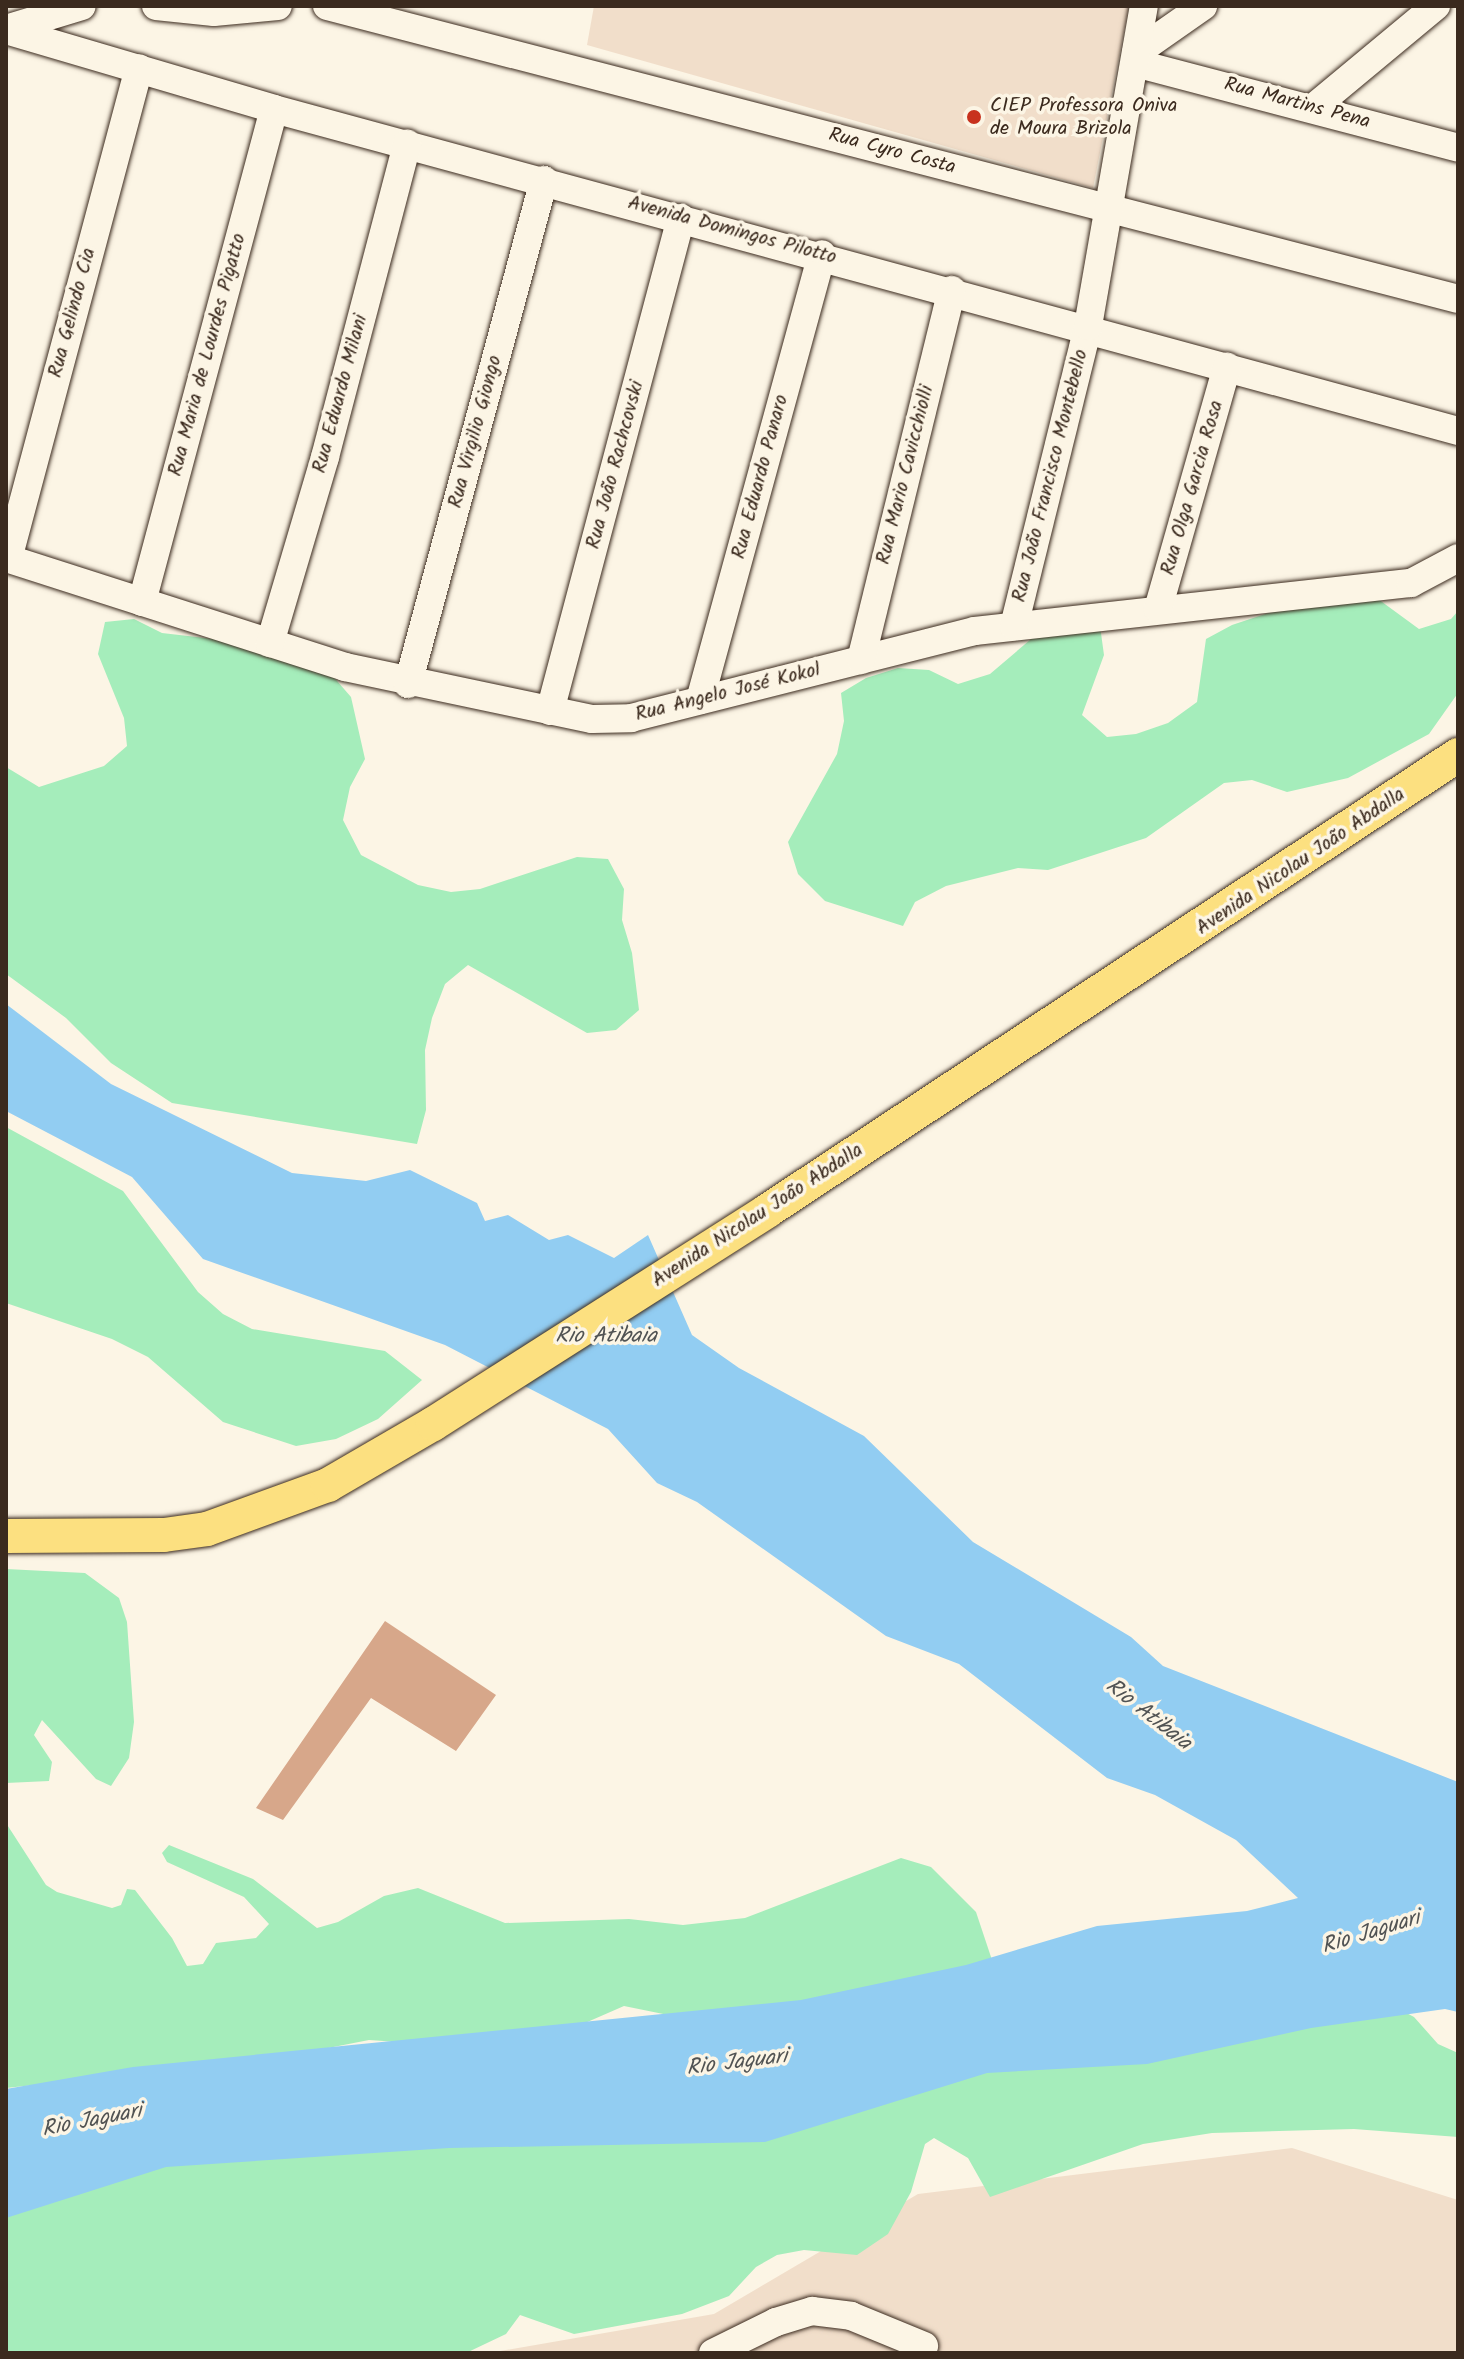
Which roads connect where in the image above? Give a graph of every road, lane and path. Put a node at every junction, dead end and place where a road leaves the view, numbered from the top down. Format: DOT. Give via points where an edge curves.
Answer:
graph roads {
  1 [pos="82,6"];
  2 [pos="156,6"];
  3 [pos="278,6"];
  4 [pos="327,6"];
  5 [pos="1144,6"];
  6 [pos="1203,6"];
  7 [pos="1436,6"];
  8 [pos="6,29"];
  9 [pos="1136,58"];
  10 [pos="139,68"];
  11 [pos="1313,108"];
  12 [pos="274,109"];
  13 [pos="407,144"];
  14 [pos="1458,148"];
  15 [pos="544,180"];
  16 [pos="1110,211"];
  17 [pos="681,218"];
  18 [pos="822,254"];
  19 [pos="952,290"];
  20 [pos="1458,299"];
  21 [pos="1088,326"];
  22 [pos="1227,367"];
  23 [pos="1458,431"];
  24 [pos="1458,558"];
  25 [pos="7,559"];
  26 [pos="142,602"];
  27 [pos="1158,609"];
  28 [pos="1014,626"];
  29 [pos="270,643"];
  30 [pos="861,660"];
  31 [pos="408,684"];
  32 [pos="700,700"];
  33 [pos="550,711"];
  34 [pos="1458,755"];
  35 [pos="6,1536"];
  36 [pos="924,2346"];
  37 [pos="713,2353"];
  1 -- 8 [label="street"];
  2 -- 3 [label="street" via="214,12"];
  4 -- 16 [label="street, Rua Cyro Costa"];
  5 -- 9 [label="street, Rua João Francisco Montebello"];
  6 -- 9 [label="street"];
  7 -- 11 [label="street"];
  8 -- 10 [label="street, Avenida Domingos Pilotto"];
  9 -- 11 [label="street, Rua Martins Pena"];
  9 -- 16 [label="street, Rua João Francisco Montebello"];
  10 -- 12 [label="street, Avenida Domingos Pilotto"];
  10 -- 25 [label="street, Rua Gelindo Cia"];
  11 -- 14 [label="street, Rua Martins Pena"];
  12 -- 13 [label="street, Avenida Domingos Pilotto"];
  12 -- 26 [label="street, Rua Maria de Lourdes Pigatto"];
  13 -- 15 [label="street, Avenida Domingos Pilotto"];
  13 -- 29 [label="street, Rua Eduardo Milani"];
  15 -- 17 [label="street, Avenida Domingos Pilotto"];
  15 -- 31 [label="street, Rua Virgilio Giongo"];
  16 -- 20 [label="street, Rua Cyro Costa"];
  16 -- 21 [label="street, Rua João Francisco Montebello"];
  17 -- 18 [label="street, Avenida Domingos Pilotto"];
  17 -- 33 [label="street, Rua João Rachcovski"];
  18 -- 19 [label="street, Avenida Domingos Pilotto"];
  18 -- 32 [label="street, Rua Eduardo Panaro"];
  19 -- 21 [label="street, Avenida Domingos Pilotto"];
  19 -- 30 [label="street, Rua Mario Cavicchiolli"];
  21 -- 22 [label="street, Avenida Domingos Pilotto"];
  21 -- 28 [label="street, Rua João Francisco Montebello"];
  22 -- 23 [label="street, Avenida Domingos Pilotto"];
  22 -- 27 [label="street, Rua Olga Garcia Rosa"];
  24 -- 27 [label="street, Rua Angelo José Kokol" via="1438,572 1397,586"];
  25 -- 26 [label="street, Rua Angelo José Kokol"];
  26 -- 29 [label="street, Rua Angelo José Kokol"];
  27 -- 28 [label="street, Rua Angelo José Kokol"];
  28 -- 30 [label="street, Rua Angelo José Kokol"];
  29 -- 31 [label="street, Rua Angelo José Kokol"];
  30 -- 32 [label="street, Rua Angelo José Kokol"];
  31 -- 33 [label="street, Rua Angelo José Kokol"];
  32 -- 33 [label="street, Rua Angelo José Kokol" via="631,718 592,719"];
  34 -- 35 [label="main road, Avenida Nicolau João Abdalla" via="767,1211 433,1424 306,1495 207,1529 164,1535"];
  36 -- 37 [label="street" via="851,2316 812,2311"];
}
